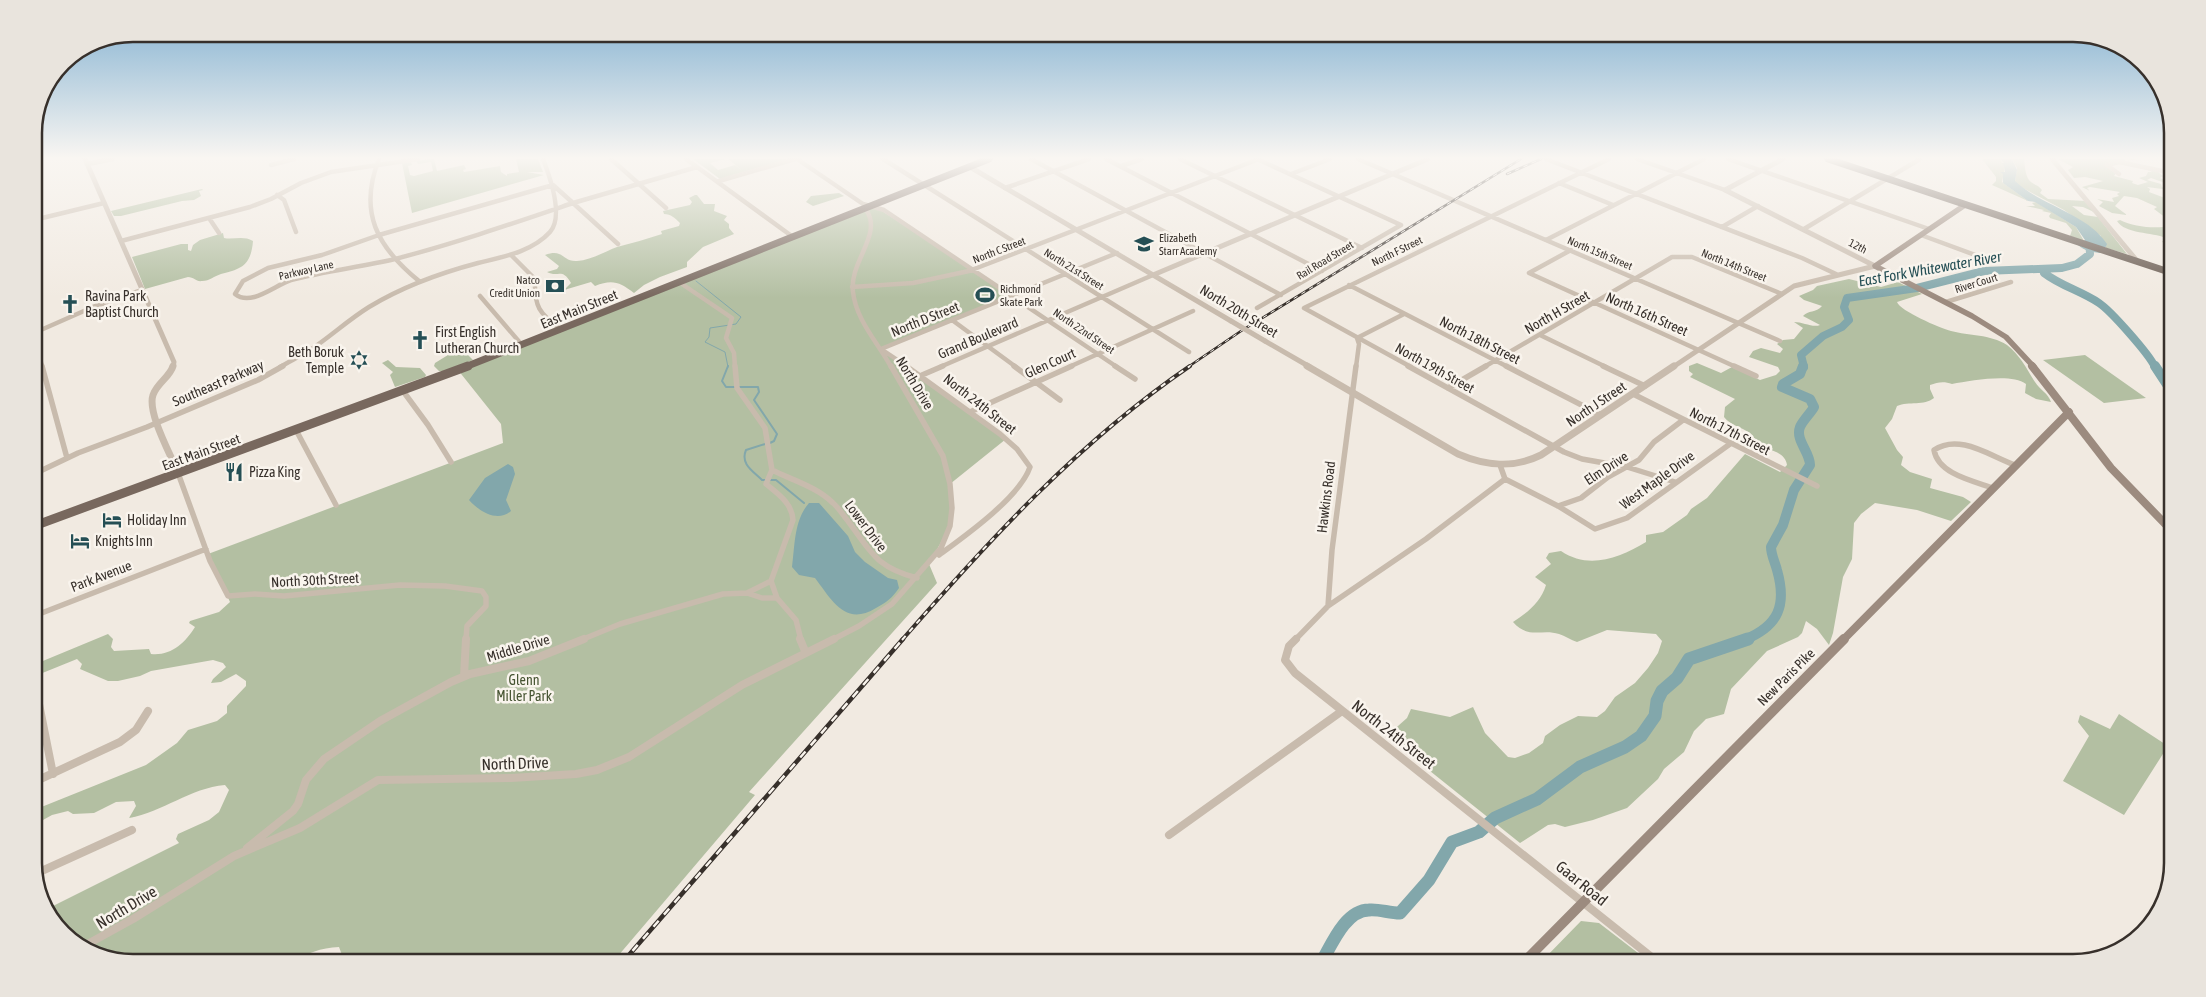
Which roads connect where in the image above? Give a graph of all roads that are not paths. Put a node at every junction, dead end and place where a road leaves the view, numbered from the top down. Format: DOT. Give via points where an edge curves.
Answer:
graph roads {
  1 [pos="1965,205"];
  2 [pos="94,206"];
  3 [pos="105,206"];
  4 [pos="254,206"];
  5 [pos="286,206"];
  6 [pos="369,206"];
  7 [pos="482,206"];
  8 [pos="556,206"];
  9 [pos="566,206"];
  10 [pos="576,206"];
  11 [pos="663,206"];
  12 [pos="750,206"];
  13 [pos="869,206"];
  14 [pos="957,206"];
  15 [pos="1035,206"];
  16 [pos="1118,206"];
  17 [pos="1138,206"];
  18 [pos="1196,206"];
  19 [pos="1277,206"];
  20 [pos="1316,206"];
  21 [pos="1359,206"];
  22 [pos="1466,206"];
  23 [pos="1511,206"];
  24 [pos="1612,206"];
  25 [pos="1665,206"];
  26 [pos="1758,206"];
  27 [pos="1843,206"];
  28 [pos="1863,206"];
  29 [pos="1967,206"];
  30 [pos="2091,206"];
  31 [pos="666,208"];
  32 [pos="556,209"];
  33 [pos="1126,210"];
  34 [pos="1295,214"];
  35 [pos="1490,216"];
  36 [pos="43,218"];
  37 [pos="209,218"];
  38 [pos="1722,227"];
  39 [pos="1804,229"];
  40 [pos="1929,229"];
  41 [pos="1076,230"];
  42 [pos="296,232"];
  43 [pos="219,233"];
  44 [pos="1250,233"];
  45 [pos="379,235"];
  46 [pos="1921,235"];
  47 [pos="793,237"];
  48 [pos="1546,240"];
  49 [pos="121,241"];
  50 [pos="618,244"];
  51 [pos="1362,248"];
  52 [pos="1026,249"];
  53 [pos="1570,250"];
  54 [pos="1204,253"];
  55 [pos="1117,254"];
  56 [pos="511,255"];
  57 [pos="1678,256"];
  58 [pos="394,258"];
  59 [pos="1986,259"];
  60 [pos="2138,262"];
  61 [pos="1875,266"];
  62 [pos="973,269"];
  63 [pos="2163,270"];
  64 [pos="1322,271"];
  65 [pos="1066,274"];
  66 [pos="1836,274"];
  67 [pos="1153,275"];
  68 [pos="1635,278"];
  69 [pos="419,281"];
  70 [pos="679,282"];
  71 [pos="2011,282"];
  72 [pos="1349,284"];
  73 [pos="852,287"];
  74 [pos="142,290"];
  75 [pos="1782,294"];
  76 [pos="1281,295"];
  77 [pos="480,296"];
  78 [pos="1013,296"];
  79 [pos="1102,297"];
  80 [pos="1946,302"];
  81 [pos="1594,303"];
  82 [pos="1257,308"];
  83 [pos="1304,309"];
  84 [pos="1193,311"];
  85 [pos="1404,314"];
  86 [pos="952,320"];
  87 [pos="1049,320"];
  88 [pos="1739,323"];
  89 [pos="43,328"];
  90 [pos="1153,329"];
  91 [pos="560,330"];
  92 [pos="1540,334"];
  93 [pos="1356,338"];
  94 [pos="1780,341"];
  95 [pos="522,345"];
  96 [pos="987,346"];
  97 [pos="881,349"];
  98 [pos="1698,350"];
  99 [pos="1189,352"];
  100 [pos="1099,354"];
  101 [pos="1495,361"];
  102 [pos="43,371"];
  103 [pos="922,375"];
  104 [pos="1756,376"];
  105 [pos="1135,379"];
  106 [pos="1036,382"];
  107 [pos="1644,386"];
  108 [pos="1448,388"];
  109 [pos="403,391"];
  110 [pos="1352,392"];
  111 [pos="1633,394"];
  112 [pos="1060,400"];
  113 [pos="970,412"];
  114 [pos="2069,412"];
  115 [pos="1601,415"];
  116 [pos="1683,420"];
  117 [pos="157,423"];
  118 [pos="296,430"];
  119 [pos="1730,444"];
  120 [pos="1554,446"];
  121 [pos="67,458"];
  122 [pos="451,462"];
  123 [pos="1500,465"];
  124 [pos="2015,465"];
  125 [pos="1627,467"];
  126 [pos="43,470"];
  127 [pos="772,470"];
  128 [pos="1030,470"];
  129 [pos="178,474"];
  130 [pos="1505,479"];
  131 [pos="1675,482"];
  132 [pos="1817,486"];
  133 [pos="1993,488"];
  134 [pos="336,505"];
  135 [pos="1558,506"];
  136 [pos="2164,522"];
  137 [pos="43,523"];
  138 [pos="206,550"];
  139 [pos="929,564"];
  140 [pos="917,578"];
  141 [pos="771,581"];
  142 [pos="747,593"];
  143 [pos="776,598"];
  144 [pos="1328,606"];
  145 [pos="43,613"];
  146 [pos="805,651"];
  147 [pos="464,676"];
  148 [pos="148,711"];
  149 [pos="1342,711"];
  150 [pos="43,726"];
  151 [pos="52,774"];
  152 [pos="43,778"];
  153 [pos="1487,826"];
  154 [pos="132,830"];
  155 [pos="1169,835"];
  156 [pos="244,851"];
  157 [pos="43,870"];
  158 [pos="1582,902"];
  159 [pos="90,943"];
  160 [pos="1532,954"];
  161 [pos="1648,954"];
  1 -- 40 [label="main road, North J Street"];
  2 -- 36 [label="street"];
  3 -- 49 [label="street"];
  4 -- 37 [label="street"];
  5 -- 42 [label="street"];
  6 -- 45 [label="street"];
  7 -- 45 [label="street"];
  8 -- 32 [label="street, Southeast Parkway"];
  9 -- 32 [label="street"];
  10 -- 50 [label="street"];
  11 -- 31 [label="street"];
  12 -- 47 [label="street"];
  13 -- 47 [label="main road, East Main Street"];
  13 -- 62 [label="street, North 22nd Street" via="884,210"];
  13 -- 73 [label="street, North Drive" via="867,211 873,226 855,267"];
  14 -- 52 [label="street, North 21st Street"];
  15 -- 41 [label="street, North 20th Street"];
  16 -- 33 [label="street"];
  17 -- 33 [label="street, North C Street"];
  18 -- 44 [label="street"];
  19 -- 34 [label="street"];
  20 -- 34 [label="street"];
  21 -- 51 [label="street, Rail Road Street" via="1401,225"];
  22 -- 35 [label="street, North 15th Street"];
  23 -- 35 [label="street, North F Street"];
  24 -- 48 [label="street"];
  25 -- 38 [label="street"];
  26 -- 38 [label="street"];
  26 -- 39 [label="street, 12th"];
  27 -- 39 [label="street"];
  28 -- 40 [label="street"];
  29 -- 60 [label="highway"];
  30 -- 60 [label="street"];
  32 -- 56 [label="street, Southeast Parkway" via="551,231 536,243"];
  32 -- 58 [label="street"];
  33 -- 41 [label="street, North C Street"];
  33 -- 54 [label="street"];
  34 -- 44 [label="street"];
  34 -- 51 [label="street"];
  35 -- 48 [label="street, North 15th Street"];
  35 -- 72 [label="street, North F Street"];
  37 -- 43 [label="street"];
  37 -- 49 [label="street"];
  38 -- 66 [label="street"];
  39 -- 61 [label="street, 12th"];
  40 -- 46 [label="main road, North J Street"];
  41 -- 52 [label="street, North C Street"];
  41 -- 55 [label="street, North 20th Street"];
  44 -- 54 [label="street"];
  44 -- 64 [label="street"];
  45 -- 58 [label="street"];
  45 -- 58 [label="street, Parkway Lane" via="258,272 241,282 236,296 254,297 290,281"];
  46 -- 59 [label="street"];
  46 -- 61 [label="main road, North J Street"];
  47 -- 70 [label="main road, East Main Street"];
  48 -- 53 [label="street, North 15th Street"];
  49 -- 74 [label="street"];
  51 -- 64 [label="street, Rail Road Street"];
  52 -- 62 [label="street, North C Street"];
  52 -- 65 [label="street, North 21st Street"];
  53 -- 68 [label="street, North 15th Street"];
  53 -- 81 [label="street, North 16th Street" via="1529,273"];
  54 -- 67 [label="street"];
  54 -- 76 [label="street"];
  55 -- 65 [label="street, North D Street"];
  55 -- 67 [label="street, North 20th Street"];
  56 -- 69 [label="street, Southeast Parkway"];
  56 -- 91 [label="street" via="535,279 534,297 550,322"];
  57 -- 68 [label="street, North H Street"];
  57 -- 75 [label="street, North 14th Street" via="1692,258"];
  58 -- 69 [label="street"];
  60 -- 63 [label="highway"];
  61 -- 66 [label="street, North J Street"];
  61 -- 80 [label="main road"];
  62 -- 73 [label="street, North C Street" via="937,280"];
  62 -- 78 [label="street, North 22nd Street"];
  64 -- 76 [label="street, Rail Road Street"];
  65 -- 78 [label="street, North D Street"];
  65 -- 79 [label="street, North 21st Street"];
  66 -- 75 [label="street, North J Street" via="1798,284"];
  67 -- 79 [label="street, Grand Boulevard"];
  67 -- 110 [label="street, North 20th Street, bridge"];
  68 -- 81 [label="street, North H Street"];
  68 -- 88 [label="street, North 15th Street"];
  69 -- 117 [label="street, Southeast Parkway" via="370,306 310,350 268,374"];
  70 -- 91 [label="main road, East Main Street"];
  70 -- 127 [label="street" via="732,318 726,338 734,353 736,386 765,428"];
  71 -- 80 [label="street, River Court"];
  72 -- 83 [label="street, North F Street" via="1305,305"];
  72 -- 85 [label="street, North 18th Street"];
  73 -- 97 [label="street, North Drive" via="860,318"];
  74 -- 89 [label="street"];
  74 -- 117 [label="street" via="174,362 173,369 152,397"];
  75 -- 88 [label="street, North J Street"];
  76 -- 82 [label="street, Rail Road Street"];
  77 -- 95 [label="street"];
  78 -- 86 [label="street, North D Street"];
  78 -- 87 [label="street, North 22nd Street"];
  79 -- 87 [label="street, Grand Boulevard"];
  79 -- 90 [label="street, North 21st Street"];
  80 -- 114 [label="main road" via="2006,337"];
  81 -- 92 [label="street, North H Street"];
  81 -- 98 [label="street, North 16th Street"];
  83 -- 93 [label="street, North 19th Street"];
  84 -- 90 [label="street, Glen Court"];
  85 -- 93 [label="street"];
  85 -- 101 [label="street, North 18th Street"];
  86 -- 96 [label="street"];
  86 -- 97 [label="street, North D Street"];
  87 -- 96 [label="street, Grand Boulevard"];
  87 -- 100 [label="street, North 22nd Street"];
  88 -- 94 [label="street, North 15th Street"];
  88 -- 98 [label="street, North J Street"];
  90 -- 99 [label="street, North 21st Street"];
  90 -- 100 [label="street, Glen Court"];
  91 -- 95 [label="main road, East Main Street"];
  92 -- 101 [label="street, North H Street"];
  92 -- 107 [label="street"];
  93 -- 108 [label="street, North 19th Street"];
  93 -- 110 [label="street, Hawkins Road" via="1359,344"];
  95 -- 109 [label="main road, East Main Street"];
  96 -- 103 [label="street, Grand Boulevard"];
  96 -- 106 [label="street"];
  97 -- 103 [label="street, North 24th Street"];
  97 -- 139 [label="street, North Drive" via="947,466 952,500 950,526 941,548"];
  98 -- 104 [label="street, North 16th Street"];
  98 -- 107 [label="street, North J Street"];
  100 -- 105 [label="street, North 22nd Street"];
  100 -- 106 [label="street, Glen Court"];
  101 -- 108 [label="street, North H Street"];
  101 -- 115 [label="street, North 18th Street"];
  102 -- 121 [label="street"];
  103 -- 113 [label="street, North 24th Street"];
  106 -- 112 [label="street"];
  106 -- 113 [label="street, Glen Court"];
  107 -- 111 [label="street, North J Street"];
  108 -- 120 [label="street, North 19th Street"];
  109 -- 118 [label="main road, East Main Street"];
  109 -- 122 [label="street"];
  110 -- 123 [label="street, North 20th Street" via="1458,454 1474,461"];
  110 -- 144 [label="street, Hawkins Road"];
  111 -- 115 [label="street, North J Street"];
  111 -- 116 [label="street, North 17th Street"];
  113 -- 128 [label="street, North 24th Street" via="1016,448"];
  114 -- 124 [label="main road, New Paris Pike"];
  114 -- 136 [label="main road" via="2111,468"];
  115 -- 120 [label="street, North J Street"];
  116 -- 119 [label="street, North 17th Street"];
  116 -- 125 [label="street, Elm Drive"];
  117 -- 121 [label="street, Southeast Parkway"];
  117 -- 129 [label="street"];
  118 -- 129 [label="main road, East Main Street"];
  118 -- 134 [label="street"];
  119 -- 131 [label="street, West Maple Drive"];
  119 -- 132 [label="street, North 17th Street"];
  120 -- 123 [label="street, North J Street" via="1529,462"];
  120 -- 125 [label="street, North 19th Street" via="1576,457"];
  121 -- 126 [label="street, Southeast Parkway"];
  123 -- 130 [label="street"];
  124 -- 133 [label="main road, New Paris Pike"];
  124 -- 133 [label="street" via="1955,443 1941,444 1934,450 1942,466"];
  125 -- 131 [label="street, North 19th Street"];
  125 -- 135 [label="street, Elm Drive" via="1581,498"];
  127 -- 140 [label="street, Lower Drive" via="831,501 874,560 882,566"];
  127 -- 141 [label="street" via="767,480 793,515"];
  128 -- 139 [label="street, North Drive" via="1020,485 987,517"];
  129 -- 137 [label="main road, East Main Street"];
  129 -- 138 [label="street, North 30th Street"];
  130 -- 135 [label="street"];
  130 -- 144 [label="street" via="1426,539"];
  131 -- 135 [label="street, West Maple Drive" via="1622,521 1595,529"];
  133 -- 158 [label="main road, New Paris Pike"];
  138 -- 145 [label="street, Park Avenue"];
  138 -- 147 [label="street, North 30th Street" via="228,596 284,596 400,585 482,591 486,606 467,626"];
  139 -- 140 [label="street, North Drive"];
  140 -- 146 [label="street, North Drive" via="883,611"];
  141 -- 142 [label="street, Middle Drive"];
  141 -- 143 [label="street"];
  142 -- 143 [label="street"];
  142 -- 147 [label="street, Middle Drive" via="723,594 639,618 529,661"];
  143 -- 146 [label="street" via="798,623"];
  144 -- 149 [label="street, North 24th Street" via="1289,646 1285,656 1295,673"];
  146 -- 156 [label="street, North Drive" via="742,685 647,747 610,765 591,771 511,778 378,780 300,828"];
  147 -- 156 [label="street, Middle Drive" via="380,721 324,759 306,780 293,811"];
  148 -- 151 [label="street" via="136,730 120,742"];
  149 -- 153 [label="street, North 24th Street"];
  149 -- 155 [label="street"];
  150 -- 151 [label="street"];
  151 -- 152 [label="street"];
  153 -- 158 [label="street, Gaar Road"];
  154 -- 157 [label="street"];
  156 -- 159 [label="street, North Drive"];
  158 -- 160 [label="main road, New Paris Pike"];
  158 -- 161 [label="street, Gaar Road"];
}
